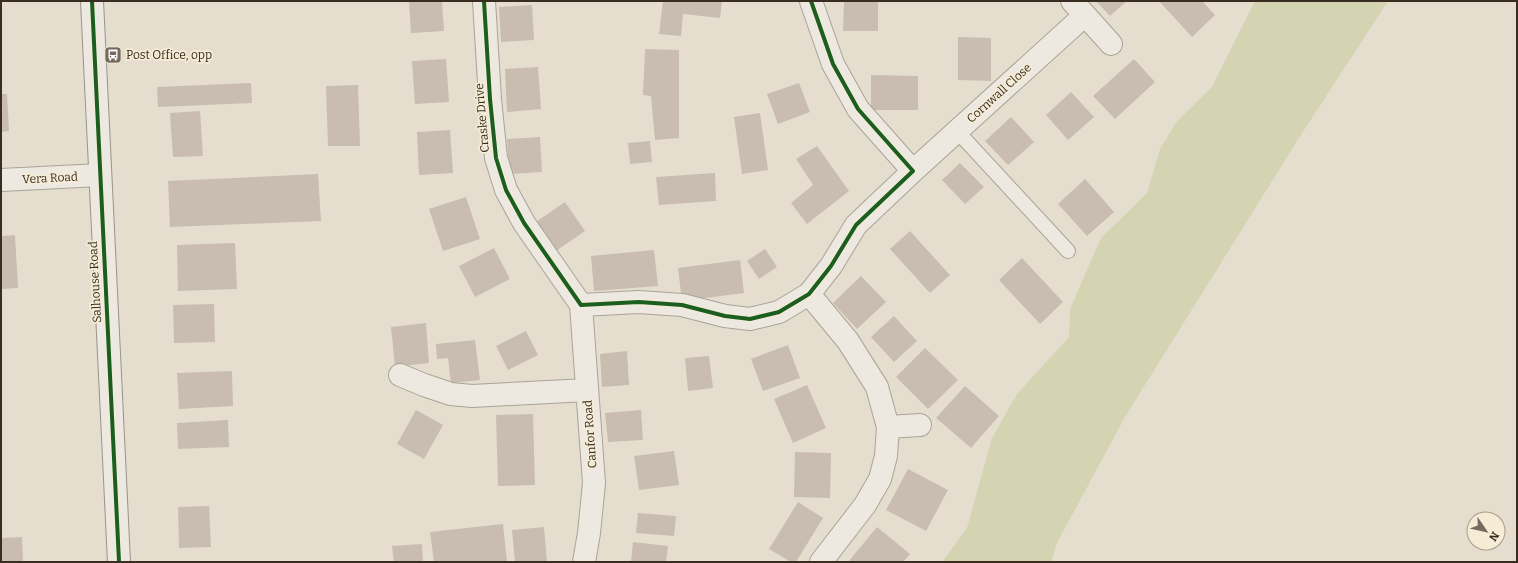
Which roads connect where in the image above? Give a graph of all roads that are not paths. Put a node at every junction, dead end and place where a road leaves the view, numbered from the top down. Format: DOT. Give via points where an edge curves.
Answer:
graph roads {
  1 [pos="92,1"];
  2 [pos="484,1"];
  3 [pos="811,1"];
  4 [pos="1079,8"];
  5 [pos="1111,44"];
  6 [pos="957,132"];
  7 [pos="913,171"];
  8 [pos="100,174"];
  9 [pos="1,180"];
  10 [pos="1068,251"];
  11 [pos="809,294"];
  12 [pos="581,305"];
  13 [pos="400,374"];
  14 [pos="587,390"];
  15 [pos="920,425"];
  16 [pos="888,427"];
  17 [pos="118,562"];
  18 [pos="584,562"];
  19 [pos="821,562"];
  1 -- 8 [label="street, Salhouse Road"];
  2 -- 12 [label="street, Craske Drive" via="496,158 506,190 524,223"];
  3 -- 7 [label="street" via="833,64 858,109"];
  4 -- 5 [label="street, Cornwall Close"];
  4 -- 6 [label="street, Cornwall Close"];
  6 -- 7 [label="street, Cornwall Close"];
  6 -- 10 [label="lane"];
  7 -- 11 [label="street, Cornwall Close" via="856,225 831,266"];
  8 -- 9 [label="street, Vera Road"];
  8 -- 17 [label="street, Salhouse Road"];
  11 -- 12 [label="street" via="779,312 750,319 725,316 682,305 639,302"];
  11 -- 16 [label="street" via="848,340 877,387"];
  12 -- 14 [label="street, Canfor Road"];
  13 -- 14 [label="street" via="451,394 472,396"];
  14 -- 18 [label="street, Canfor Road" via="594,484 590,533"];
  15 -- 16 [label="street"];
  16 -- 19 [label="street" via="886,456 880,479 865,505"];
}
